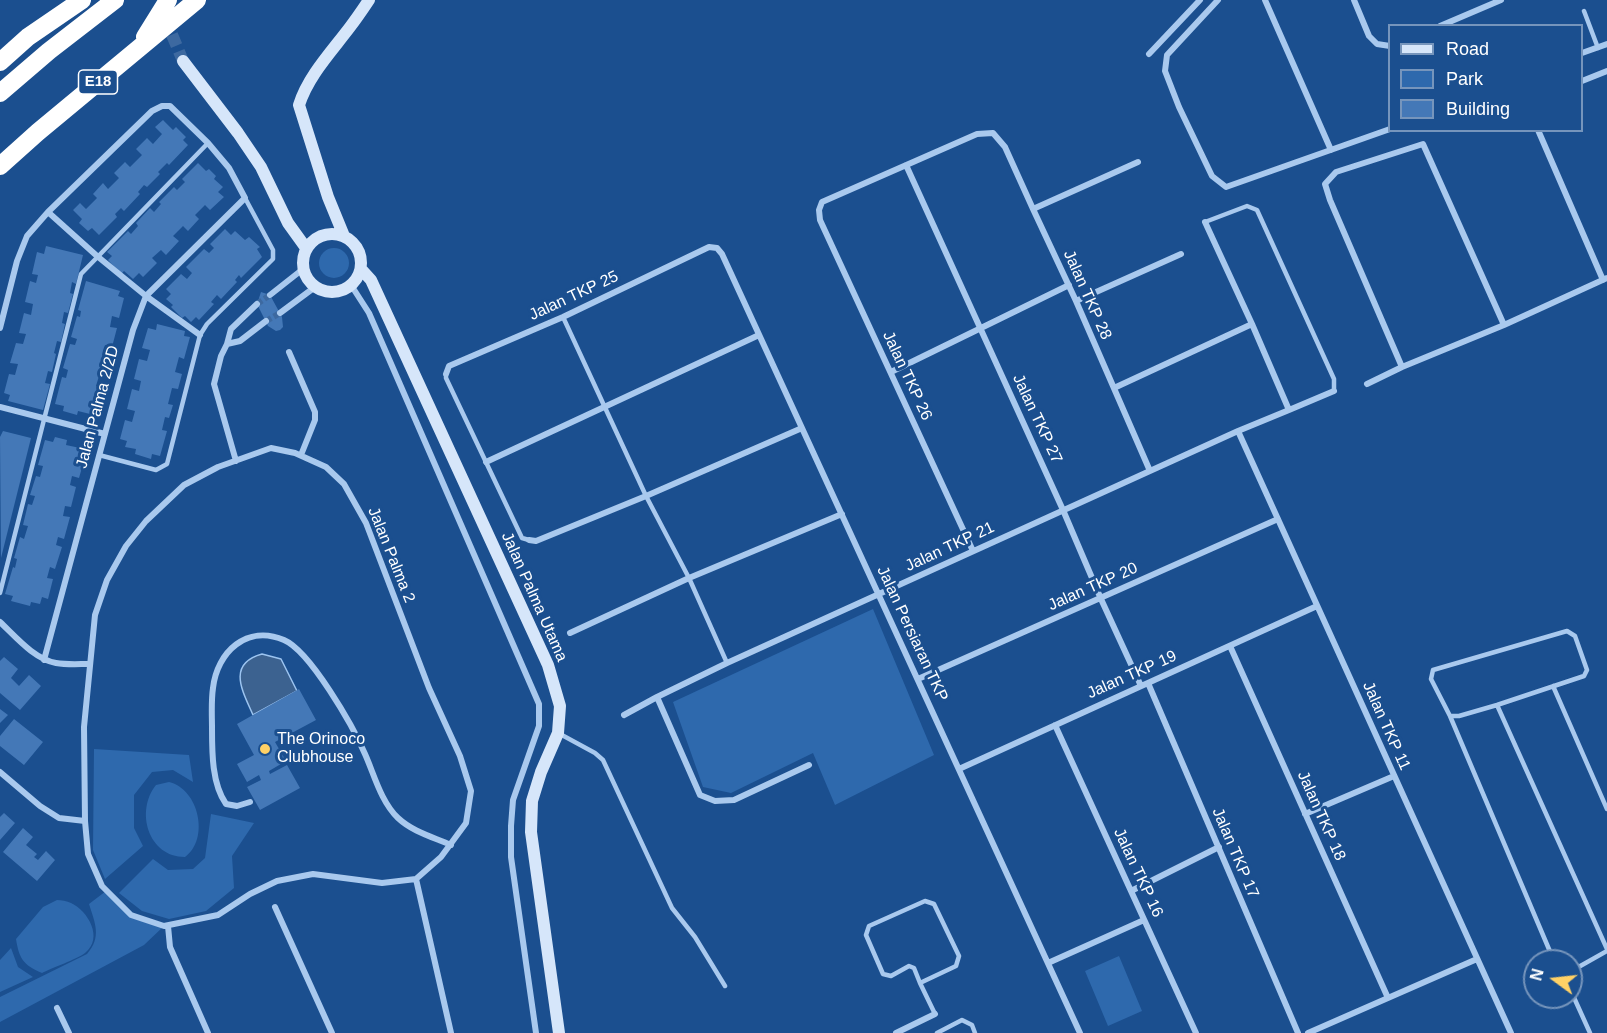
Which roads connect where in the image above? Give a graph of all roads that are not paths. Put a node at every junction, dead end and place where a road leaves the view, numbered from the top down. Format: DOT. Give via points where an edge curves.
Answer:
graph roads {
  1 [pos="82,0"];
  2 [pos="115,0"];
  3 [pos="168,0"];
  4 [pos="197,0"];
  5 [pos="369,0"];
  6 [pos="1200,0"];
  7 [pos="1218,0"];
  8 [pos="1264,0"];
  9 [pos="1354,0"];
  10 [pos="1501,0"];
  11 [pos="1584,11"];
  12 [pos="1445,24"];
  13 [pos="1607,44"];
  14 [pos="1388,46"];
  15 [pos="1598,48"];
  16 [pos="137,50"];
  17 [pos="1583,52"];
  18 [pos="1149,54"];
  19 [pos="183,61"];
  20 [pos="0,62"];
  21 [pos="1607,71"];
  22 [pos="1583,80"];
  23 [pos="0,93"];
  24 [pos="1388,129"];
  25 [pos="1539,132"];
  26 [pos="208,143"];
  27 [pos="1331,150"];
  28 [pos="1138,162"];
  29 [pos="906,165"];
  30 [pos="0,166"];
  31 [pos="245,198"];
  32 [pos="1034,209"];
  33 [pos="48,212"];
  34 [pos="1205,222"];
  35 [pos="344,236"];
  36 [pos="306,248"];
  37 [pos="717,248"];
  38 [pos="1181,254"];
  39 [pos="97,256"];
  40 [pos="303,269"];
  41 [pos="361,269"];
  42 [pos="1605,279"];
  43 [pos="351,285"];
  44 [pos="1068,285"];
  45 [pos="315,287"];
  46 [pos="270,295"];
  47 [pos="146,296"];
  48 [pos="1076,301"];
  49 [pos="257,304"];
  50 [pos="280,313"];
  51 [pos="563,316"];
  52 [pos="266,321"];
  53 [pos="1252,324"];
  54 [pos="1504,325"];
  55 [pos="0,328"];
  56 [pos="980,328"];
  57 [pos="200,335"];
  58 [pos="759,335"];
  59 [pos="227,344"];
  60 [pos="290,352"];
  61 [pos="1402,367"];
  62 [pos="891,372"];
  63 [pos="446,374"];
  64 [pos="1367,384"];
  65 [pos="1114,388"];
  66 [pos="1334,391"];
  67 [pos="605,406"];
  68 [pos="0,407"];
  69 [pos="1289,410"];
  70 [pos="44,419"];
  71 [pos="802,428"];
  72 [pos="1238,431"];
  73 [pos="105,434"];
  74 [pos="99,455"];
  75 [pos="301,455"];
  76 [pos="236,461"];
  77 [pos="486,462"];
  78 [pos="1150,471"];
  79 [pos="646,496"];
  80 [pos="1063,510"];
  81 [pos="842,514"];
  82 [pos="1278,519"];
  83 [pos="529,540"];
  84 [pos="973,552"];
  85 [pos="689,578"];
  86 [pos="0,593"];
  87 [pos="879,594"];
  88 [pos="1101,599"];
  89 [pos="1317,606"];
  90 [pos="0,622"];
  91 [pos="570,633"];
  92 [pos="1230,646"];
  93 [pos="44,660"];
  94 [pos="727,663"];
  95 [pos="89,664"];
  96 [pos="918,679"];
  97 [pos="1144,684"];
  98 [pos="1553,686"];
  99 [pos="657,697"];
  100 [pos="1497,705"];
  101 [pos="624,715"];
  102 [pos="1450,716"];
  103 [pos="1055,725"];
  104 [pos="558,733"];
  105 [pos="809,765"];
  106 [pos="959,769"];
  107 [pos="0,772"];
  108 [pos="1394,776"];
  109 [pos="250,802"];
  110 [pos="1607,809"];
  111 [pos="1305,814"];
  112 [pos="85,821"];
  113 [pos="451,845"];
  114 [pos="1218,847"];
  115 [pos="416,879"];
  116 [pos="1131,891"];
  117 [pos="275,906"];
  118 [pos="1144,920"];
  119 [pos="168,926"];
  120 [pos="1549,949"];
  121 [pos="1607,950"];
  122 [pos="1477,959"];
  123 [pos="1048,963"];
  124 [pos="1583,964"];
  125 [pos="920,983"];
  126 [pos="725,986"];
  127 [pos="1388,998"];
  128 [pos="57,1008"];
  129 [pos="1579,1009"];
  130 [pos="935,1014"];
  131 [pos="69,1033"];
  132 [pos="208,1033"];
  133 [pos="332,1033"];
  134 [pos="451,1033"];
  135 [pos="537,1033"];
  136 [pos="559,1033"];
  137 [pos="896,1033"];
  138 [pos="937,1033"];
  139 [pos="975,1033"];
  140 [pos="1080,1033"];
  141 [pos="1196,1033"];
  142 [pos="1299,1033"];
  143 [pos="1308,1033"];
  144 [pos="1510,1033"];
  145 [pos="1590,1033"];
  1 -- 20 [label="highway" via="28,37"];
  2 -- 23 [label="highway"];
  3 -- 16 [label="highway"];
  4 -- 16 [label="highway, E18"];
  5 -- 35 [label="street" via="323,62 299,105"];
  6 -- 18 [label="street"];
  7 -- 27 [label="street" via="1167,55 1165,71 1212,176 1226,188"];
  8 -- 27 [label="street"];
  9 -- 14 [label="street" via="1369,36 1377,45"];
  10 -- 12 [label="street"];
  11 -- 15 [label="lane"];
  13 -- 15 [label="street"];
  15 -- 17 [label="street"];
  16 -- 30 [label="highway, E18"];
  19 -- 36 [label="street" via="261,167 288,223"];
  21 -- 22 [label="street"];
  24 -- 27 [label="street"];
  25 -- 42 [label="street"];
  26 -- 31 [label="street" via="229,168"];
  26 -- 33 [label="street" via="170,106 162,106 152,111"];
  26 -- 39 [label="lane"];
  28 -- 32 [label="street"];
  29 -- 32 [label="street, Jalan TKP 28" via="977,134 993,133 1005,147"];
  29 -- 56 [label="street, Jalan TKP 27"];
  29 -- 62 [label="street, Jalan TKP 26" via="822,202 819,210 820,220"];
  31 -- 47 [label="street, Jalan Palma 2/2D"];
  31 -- 57 [label="lane" via="273,250 273,259"];
  32 -- 44 [label="street, Jalan TKP 28"];
  33 -- 39 [label="street"];
  33 -- 55 [label="street" via="27,236"];
  34 -- 53 [label="street"];
  34 -- 66 [label="lane" via="1247,206 1257,210 1334,379"];
  35 -- 36 [label="street" via="327,233"];
  35 -- 41 [label="street" via="358,249"];
  36 -- 40 [label="street"];
  37 -- 51 [label="street, Jalan TKP 25" via="709,247"];
  37 -- 58 [label="street, Jalan Persiaran TKP"];
  38 -- 48 [label="street"];
  39 -- 47 [label="street"];
  39 -- 70 [label="lane" via="81,274"];
  40 -- 45 [label="street"];
  40 -- 46 [label="street"];
  41 -- 43 [label="street"];
  41 -- 104 [label="street, Jalan Palma Utama" via="371,280 548,664 560,706"];
  42 -- 54 [label="street"];
  43 -- 45 [label="street" via="333,292"];
  43 -- 135 [label="street" via="369,313 540,704 539,726 513,800 511,826 511,856"];
  44 -- 48 [label="street, Jalan TKP 28"];
  44 -- 56 [label="street"];
  45 -- 50 [label="street"];
  47 -- 57 [label="street"];
  47 -- 73 [label="street, Jalan Palma 2/2D"];
  48 -- 65 [label="street, Jalan TKP 28"];
  49 -- 59 [label="street" via="231,329"];
  51 -- 63 [label="street, Jalan TKP 25" via="449,366"];
  51 -- 67 [label="lane"];
  52 -- 59 [label="street" via="240,341"];
  53 -- 65 [label="street"];
  53 -- 69 [label="street"];
  54 -- 61 [label="street"];
  54 -- 61 [label="street" via="1423,144 1336,172 1325,184 1330,200"];
  56 -- 62 [label="street"];
  56 -- 80 [label="street, Jalan TKP 27"];
  57 -- 74 [label="lane" via="167,464 156,470"];
  58 -- 67 [label="street"];
  58 -- 71 [label="street, Jalan Persiaran TKP"];
  59 -- 76 [label="street" via="214,384"];
  60 -- 75 [label="street" via="315,412"];
  61 -- 64 [label="street"];
  62 -- 84 [label="street, Jalan TKP 26"];
  63 -- 77 [label="lane"];
  65 -- 78 [label="street, Jalan TKP 28"];
  66 -- 69 [label="street, Jalan TKP 21"];
  67 -- 77 [label="street"];
  67 -- 79 [label="lane"];
  68 -- 70 [label="street"];
  69 -- 72 [label="street, Jalan TKP 21"];
  70 -- 73 [label="street"];
  70 -- 86 [label="lane"];
  71 -- 79 [label="street"];
  71 -- 81 [label="street, Jalan Persiaran TKP"];
  72 -- 78 [label="street, Jalan TKP 21"];
  72 -- 82 [label="street, Jalan TKP 11"];
  73 -- 74 [label="street, Jalan Palma 2/2D"];
  74 -- 93 [label="street, Jalan Palma 2/2D"];
  75 -- 76 [label="street, Jalan Palma 2" via="271,448"];
  75 -- 113 [label="street, Jalan Palma 2" via="326,466 345,484 366,523 429,688 460,756 471,791 466,824"];
  76 -- 95 [label="street, Jalan Palma 2" via="184,485 146,520 126,546 107,580 95,615"];
  77 -- 83 [label="lane" via="522,538"];
  78 -- 80 [label="street, Jalan TKP 21"];
  79 -- 83 [label="street" via="536,541"];
  79 -- 85 [label="lane"];
  80 -- 84 [label="street, Jalan TKP 21"];
  80 -- 88 [label="street, Jalan TKP 27"];
  81 -- 85 [label="street"];
  81 -- 87 [label="street, Jalan Persiaran TKP"];
  82 -- 88 [label="street, Jalan TKP 20"];
  82 -- 89 [label="street, Jalan TKP 11"];
  84 -- 87 [label="street, Jalan TKP 21"];
  85 -- 91 [label="street"];
  85 -- 94 [label="lane"];
  87 -- 94 [label="street, Jalan TKP 21"];
  87 -- 96 [label="street, Jalan Persiaran TKP"];
  88 -- 96 [label="street, Jalan TKP 20"];
  88 -- 97 [label="street, Jalan TKP 27"];
  89 -- 92 [label="street, Jalan TKP 19"];
  89 -- 108 [label="street, Jalan TKP 11"];
  90 -- 93 [label="street"];
  92 -- 97 [label="street, Jalan TKP 19"];
  92 -- 111 [label="street, Jalan TKP 18"];
  93 -- 95 [label="street"];
  94 -- 99 [label="street, Jalan TKP 21"];
  95 -- 112 [label="street, Jalan Palma 2" via="84,727"];
  96 -- 106 [label="street, Jalan Persiaran TKP"];
  97 -- 103 [label="street, Jalan TKP 19"];
  97 -- 114 [label="street, Jalan TKP 17"];
  98 -- 100 [label="lane"];
  98 -- 102 [label="lane" via="1584,676 1587,670 1575,636 1568,631 1433,670 1431,679"];
  98 -- 110 [label="lane"];
  99 -- 101 [label="street, Jalan TKP 21"];
  99 -- 105 [label="street" via="700,795 715,801 734,800"];
  100 -- 102 [label="lane"];
  100 -- 121 [label="lane"];
  102 -- 120 [label="lane"];
  103 -- 106 [label="street, Jalan TKP 19"];
  103 -- 116 [label="street, Jalan TKP 16"];
  104 -- 126 [label="lane" via="603,760 672,908"];
  104 -- 136 [label="street, Jalan Palma Utama" via="532,801 531,832"];
  106 -- 123 [label="street, Jalan Persiaran TKP"];
  107 -- 112 [label="street" via="59,818"];
  108 -- 111 [label="street"];
  108 -- 122 [label="street, Jalan TKP 11"];
  109 -- 113 [label="street" via="226,804 220,796 212,758 213,687 229,649 240,641 266,636 297,647 316,671 357,736 396,817 411,829"];
  111 -- 127 [label="street, Jalan TKP 18"];
  112 -- 119 [label="street, Jalan Palma 2" via="88,854 102,886 131,915"];
  113 -- 115 [label="street, Jalan Palma 2"];
  114 -- 116 [label="street"];
  114 -- 142 [label="street, Jalan TKP 17"];
  115 -- 119 [label="street, Jalan Palma 2" via="382,883 313,874 286,879 250,894 218,915"];
  115 -- 134 [label="street"];
  116 -- 118 [label="street, Jalan TKP 16"];
  117 -- 133 [label="street"];
  118 -- 123 [label="street"];
  118 -- 141 [label="street, Jalan TKP 16"];
  119 -- 132 [label="street" via="170,946"];
  121 -- 124 [label="lane"];
  122 -- 127 [label="street"];
  122 -- 144 [label="street, Jalan TKP 11"];
  123 -- 140 [label="street, Jalan Persiaran TKP"];
  125 -- 125 [label="lane" via="914,968 909,966 891,976 883,974 866,935 869,926 925,901 934,904 959,956 956,966"];
  125 -- 130 [label="lane"];
  127 -- 143 [label="street"];
  128 -- 131 [label="street"];
  129 -- 145 [label="lane"];
  130 -- 137 [label="street"];
  138 -- 139 [label="lane" via="962,1020 972,1025"];
}
